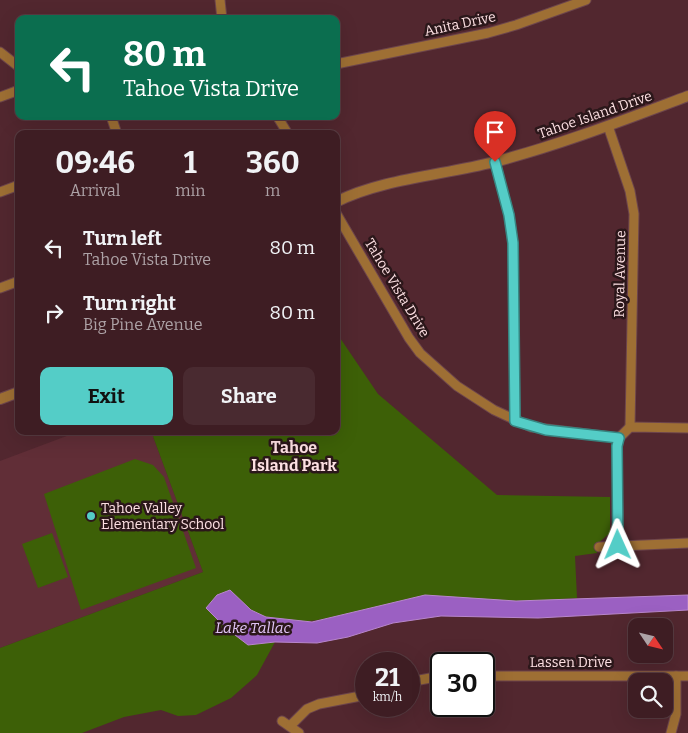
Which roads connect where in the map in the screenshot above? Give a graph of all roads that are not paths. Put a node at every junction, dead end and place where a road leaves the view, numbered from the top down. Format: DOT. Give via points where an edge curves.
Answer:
graph roads {
  1 [pos="220,0"];
  2 [pos="586,0"];
  3 [pos="222,15"];
  4 [pos="0,52"];
  5 [pos="340,63"];
  6 [pos="15,64"];
  7 [pos="15,91"];
  8 [pos="688,96"];
  9 [pos="0,97"];
  10 [pos="608,126"];
  11 [pos="495,162"];
  12 [pos="15,186"];
  13 [pos="0,192"];
  14 [pos="340,200"];
  15 [pos="340,221"];
  16 [pos="15,282"];
  17 [pos="0,288"];
  18 [pos="15,393"];
  19 [pos="0,399"];
  20 [pos="515,421"];
  21 [pos="630,427"];
  22 [pos="688,428"];
  23 [pos="619,438"];
  24 [pos="688,543"];
  25 [pos="618,545"];
  26 [pos="599,547"];
  27 [pos="495,676"];
  28 [pos="676,676"];
  29 [pos="688,676"];
  30 [pos="355,698"];
  31 [pos="282,721"];
  32 [pos="291,725"];
  33 [pos="299,733"];
  34 [pos="671,733"];
  1 -- 3 [label="street"];
  2 -- 5 [label="street, Anita Drive" via="516,25"];
  4 -- 6 [label="street"];
  7 -- 9 [label="street"];
  8 -- 10 [label="street, Tahoe Island Drive"];
  10 -- 11 [label="street, Tahoe Island Drive"];
  10 -- 21 [label="street, Royal Avenue" via="630,191 634,214"];
  11 -- 14 [label="street, Tahoe Island Drive" via="363,190"];
  11 -- 20 [label="street" via="513,243"];
  12 -- 13 [label="street"];
  15 -- 20 [label="street, Tahoe Vista Drive" via="420,353 457,386"];
  16 -- 17 [label="street"];
  18 -- 19 [label="street"];
  20 -- 23 [label="street, Tahoe Vista Drive" via="546,430"];
  21 -- 22 [label="street"];
  21 -- 23 [label="street"];
  23 -- 25 [label="street"];
  24 -- 25 [label="street"];
  25 -- 26 [label="street"];
  27 -- 28 [label="street, Lassen Drive"];
  28 -- 29 [label="street, Lassen Drive"];
  28 -- 34 [label="street" via="676,714"];
  30 -- 32 [label="street" via="307,709"];
  31 -- 32 [label="street"];
  32 -- 33 [label="street"];
}
